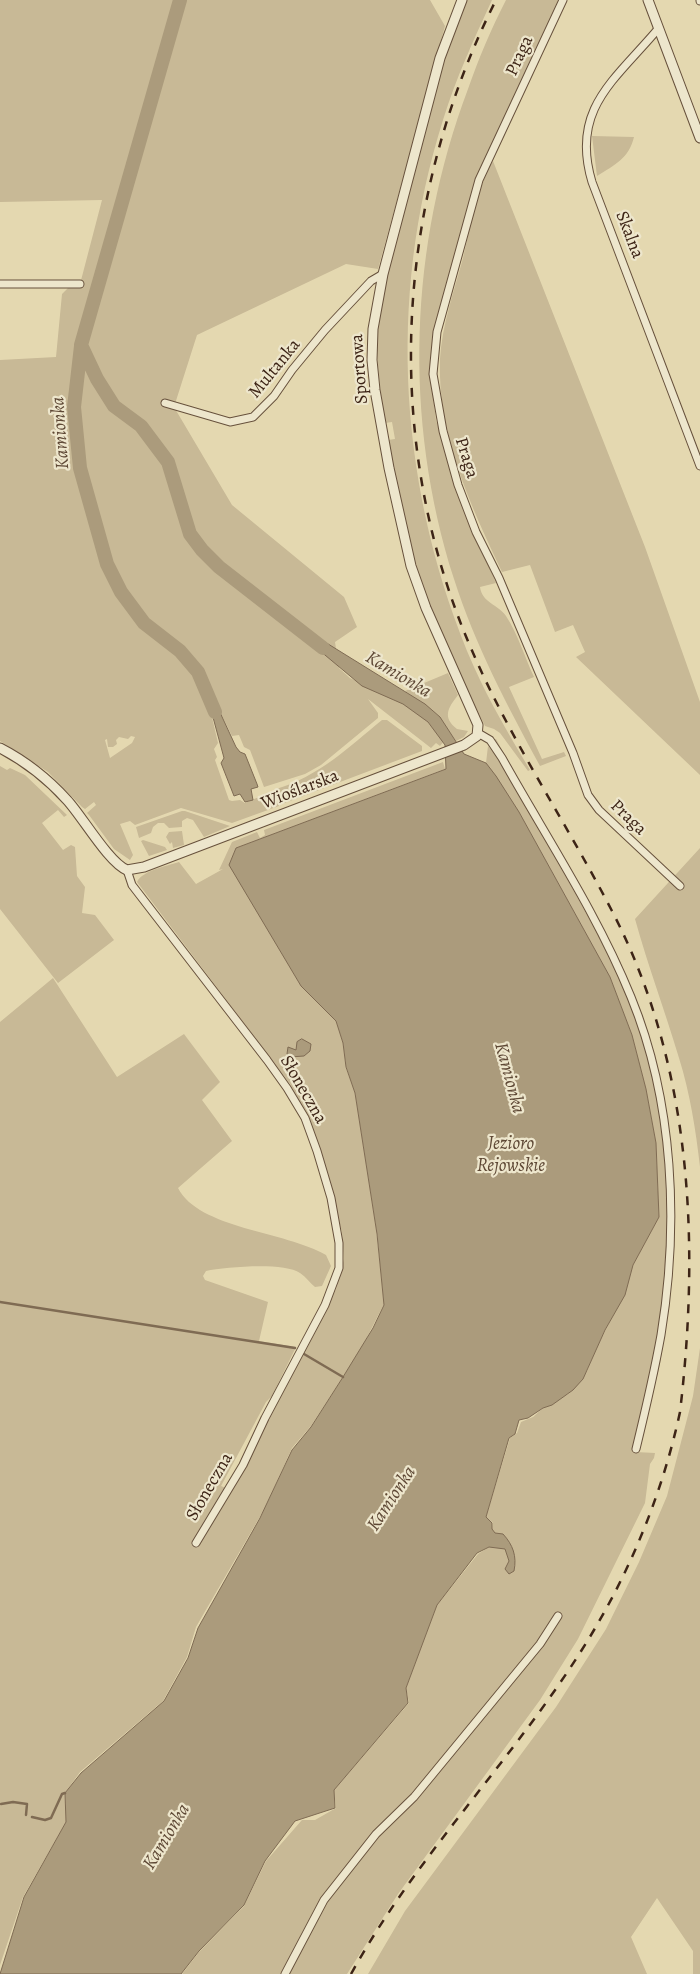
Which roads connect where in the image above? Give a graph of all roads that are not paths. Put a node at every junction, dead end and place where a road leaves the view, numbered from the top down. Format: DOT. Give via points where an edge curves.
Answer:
graph roads {
  1 [pos="462,0"];
  2 [pos="563,0"];
  3 [pos="648,0"];
  4 [pos="658,29"];
  5 [pos="700,138"];
  6 [pos="382,274"];
  7 [pos="0,284"];
  8 [pos="80,284"];
  9 [pos="164,403"];
  10 [pos="700,466"];
  11 [pos="478,732"];
  12 [pos="0,748"];
  13 [pos="127,870"];
  14 [pos="680,886"];
  15 [pos="636,1450"];
  16 [pos="196,1543"];
  17 [pos="558,1616"];
  18 [pos="285,1974"];
  1 -- 6 [label="street, Sportowa" via="440,58"];
  2 -- 14 [label="street, Praga" via="479,180 437,332 434,383 458,485 566,736 588,795 599,810"];
  3 -- 4 [label="street"];
  4 -- 5 [label="street"];
  4 -- 10 [label="street, Skalna" via="597,102 588,124 586,155 592,182"];
  6 -- 9 [label="street, Multanka" via="371,281 325,330 270,401 253,417 230,422"];
  6 -- 11 [label="street, Sportowa" via="373,329 372,360 400,522 426,608 478,724"];
  7 -- 8 [label="street"];
  11 -- 13 [label="street, Wioślarska" via="475,740 466,744 144,867"];
  11 -- 15 [label="street" via="490,740 502,758 599,929 632,998 655,1076 667,1146 670,1188 668,1264 660,1341"];
  12 -- 13 [label="street, Słoneczna" via="20,759 54,786 116,862"];
  13 -- 16 [label="street, Słoneczna" via="135,889 277,1074 305,1118 331,1196 339,1243 339,1268 325,1305 243,1465"];
  17 -- 18 [label="street" via="544,1639 414,1797 376,1834 324,1900"];
}
